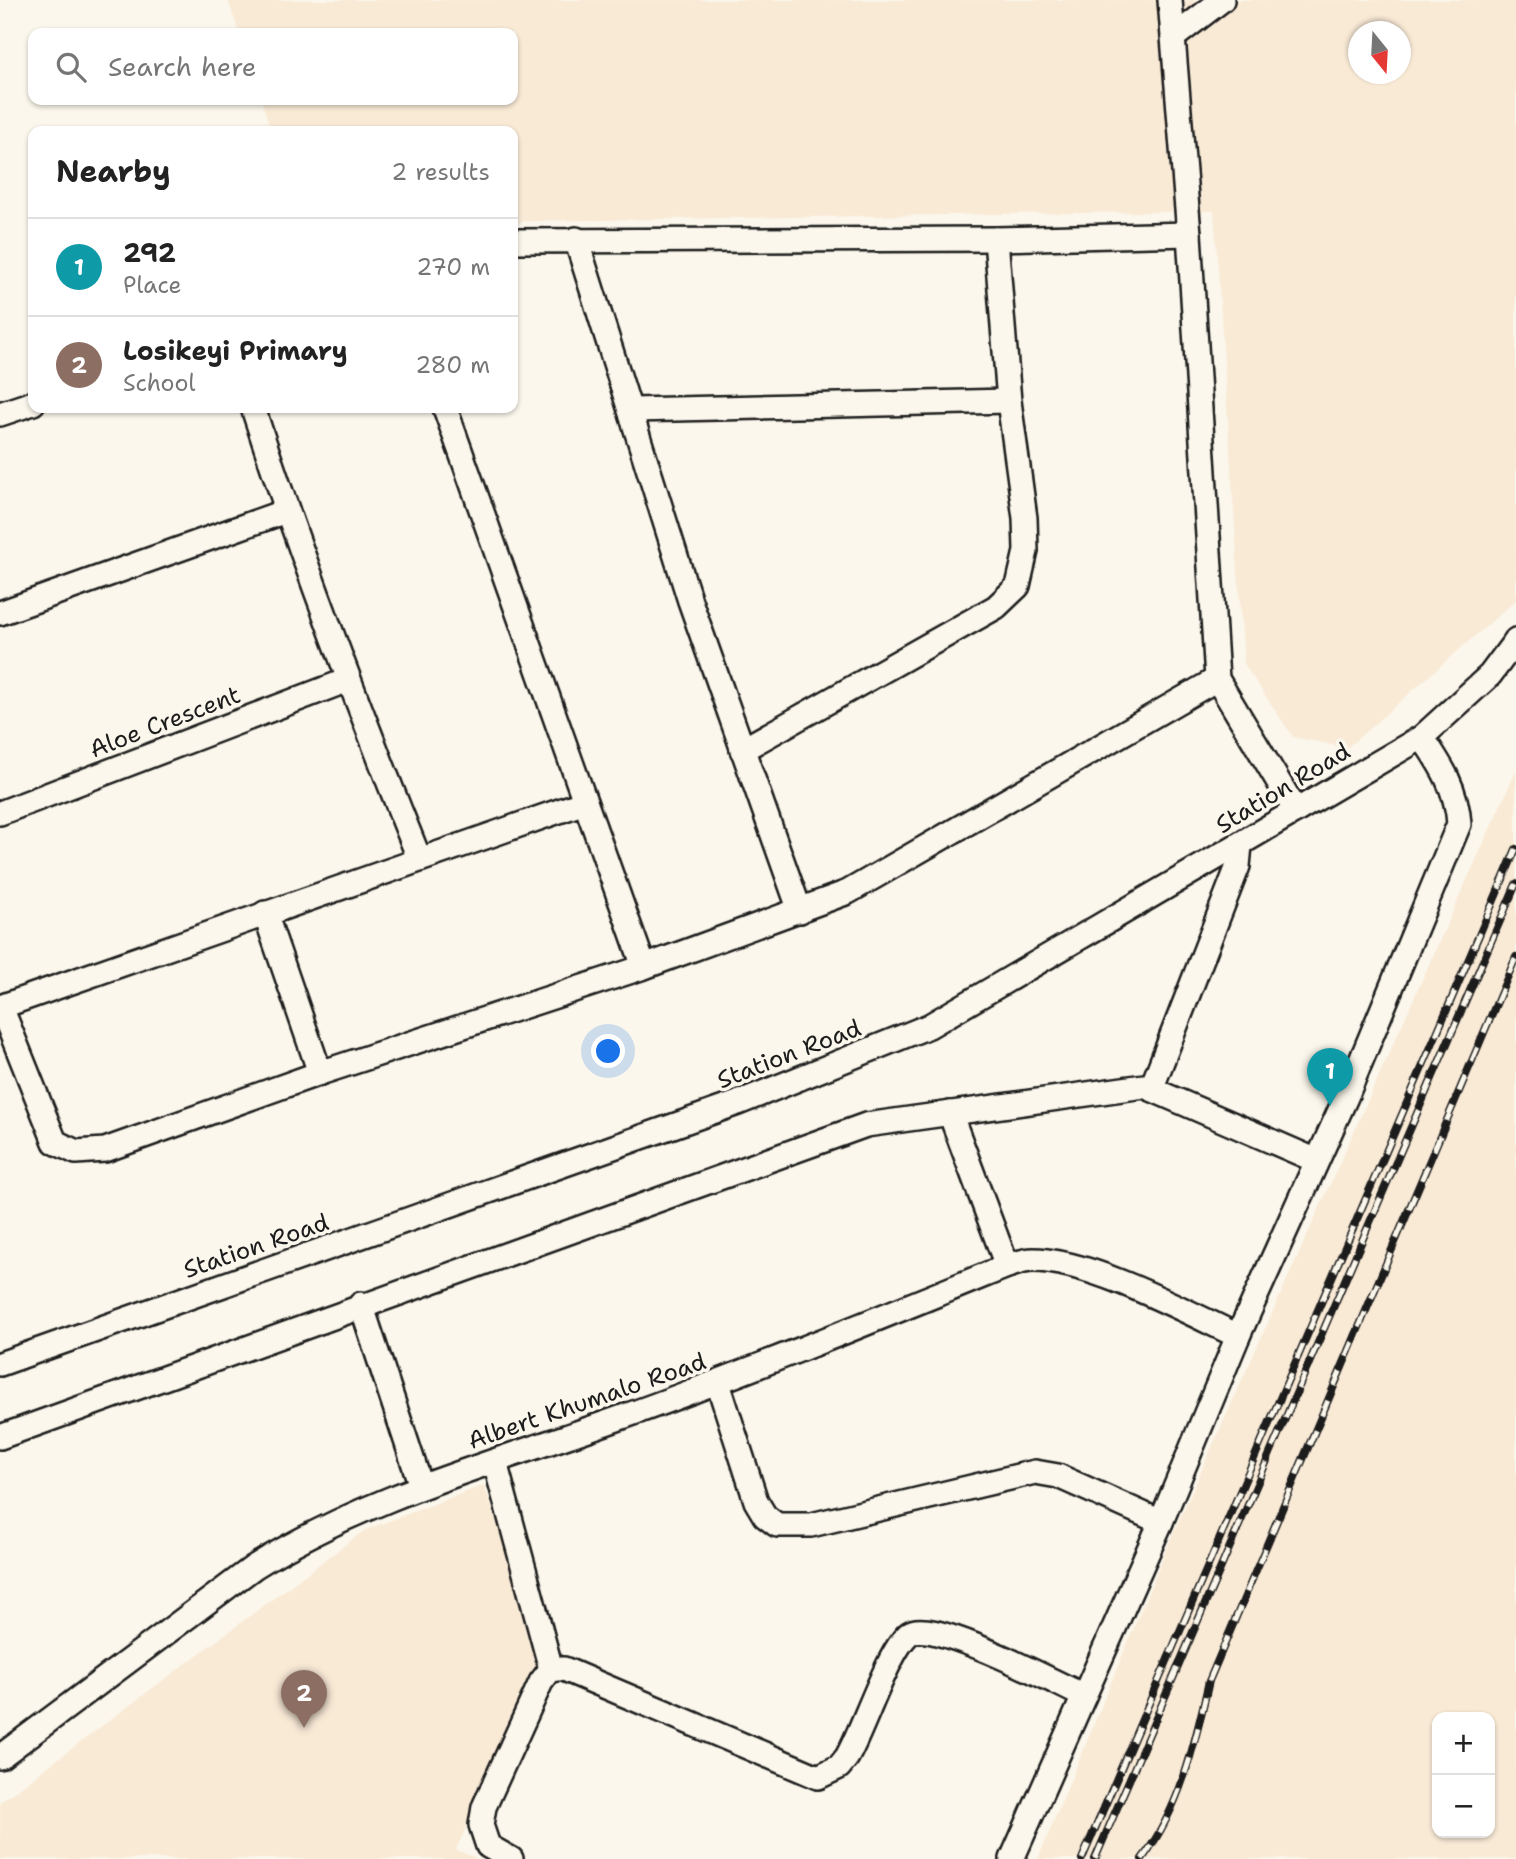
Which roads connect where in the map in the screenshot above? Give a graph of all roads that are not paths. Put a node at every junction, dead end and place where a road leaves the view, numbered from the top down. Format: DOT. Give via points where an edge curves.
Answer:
graph roads {
  1 [pos="1170,0"];
  2 [pos="1222,0"];
  3 [pos="1174,37"];
  4 [pos="1189,234"];
  5 [pos="576,239"];
  6 [pos="996,239"];
  7 [pos="518,241"];
  8 [pos="1009,401"];
  9 [pos="28,404"];
  10 [pos="632,410"];
  11 [pos="256,413"];
  12 [pos="447,413"];
  13 [pos="0,414"];
  14 [pos="286,511"];
  15 [pos="0,613"];
  16 [pos="1516,640"];
  17 [pos="1217,679"];
  18 [pos="348,680"];
  19 [pos="1422,737"];
  20 [pos="742,750"];
  21 [pos="585,802"];
  22 [pos="1296,811"];
  23 [pos="0,813"];
  24 [pos="1240,845"];
  25 [pos="419,858"];
  26 [pos="800,911"];
  27 [pos="265,913"];
  28 [pos="643,967"];
  29 [pos="0,1007"];
  30 [pos="320,1073"];
  31 [pos="1152,1087"];
  32 [pos="950,1113"];
  33 [pos="1315,1160"];
  34 [pos="1007,1266"];
  35 [pos="361,1304"];
  36 [pos="1238,1336"];
  37 [pos="0,1364"];
  38 [pos="718,1383"];
  39 [pos="0,1437"];
  40 [pos="495,1462"];
  41 [pos="421,1486"];
  42 [pos="1161,1522"];
  43 [pos="551,1669"];
  44 [pos="1084,1696"];
  45 [pos="0,1757"];
  46 [pos="511,1859"];
  47 [pos="1012,1859"];
  1 -- 3 [label="street"];
  2 -- 3 [label="street"];
  3 -- 4 [label="street"];
  4 -- 6 [label="street"];
  4 -- 17 [label="street"];
  5 -- 6 [label="street"];
  5 -- 7 [label="street"];
  5 -- 10 [label="street"];
  6 -- 8 [label="street"];
  8 -- 10 [label="street"];
  8 -- 20 [label="street" via="1025,518 1026,551 1018,586 996,607"];
  9 -- 13 [label="street"];
  10 -- 20 [label="street" via="690,601"];
  11 -- 14 [label="street"];
  12 -- 21 [label="street"];
  14 -- 15 [label="street"];
  14 -- 18 [label="street"];
  16 -- 19 [label="street, Station Road" via="1490,675"];
  17 -- 22 [label="street"];
  17 -- 26 [label="street" via="873,880"];
  18 -- 23 [label="street, Aloe Crescent"];
  18 -- 25 [label="street"];
  19 -- 22 [label="street, Station Road"];
  19 -- 33 [label="street" via="1445,770 1459,824 1346,1097"];
  20 -- 26 [label="street"];
  21 -- 25 [label="street"];
  21 -- 28 [label="street"];
  22 -- 24 [label="street, Station Road"];
  24 -- 31 [label="street" via="1238,866"];
  24 -- 37 [label="street, Station Road" via="929,1026 846,1062"];
  25 -- 27 [label="street"];
  26 -- 28 [label="street"];
  27 -- 29 [label="street"];
  27 -- 30 [label="street"];
  28 -- 30 [label="street"];
  29 -- 30 [label="street" via="55,1142 76,1152 105,1150"];
  31 -- 32 [label="street"];
  31 -- 33 [label="street"];
  32 -- 34 [label="street"];
  32 -- 35 [label="street" via="866,1125"];
  33 -- 36 [label="street"];
  34 -- 36 [label="street, Albert Khumalo Road" via="1029,1259 1080,1269 1142,1291"];
  34 -- 38 [label="street, Albert Khumalo Road"];
  35 -- 39 [label="street"];
  35 -- 41 [label="street"];
  36 -- 42 [label="street"];
  38 -- 40 [label="street, Albert Khumalo Road"];
  38 -- 42 [label="street" via="756,1502 777,1525 811,1525 859,1516 1035,1472 1058,1476"];
  40 -- 41 [label="street, Albert Khumalo Road"];
  40 -- 43 [label="street"];
  41 -- 45 [label="street, Albert Khumalo Road" via="299,1539 254,1567"];
  42 -- 44 [label="street"];
  43 -- 44 [label="street" via="564,1670 818,1777 839,1767 847,1757 892,1660 914,1630 950,1636"];
  43 -- 46 [label="street" via="480,1819 488,1846"];
  44 -- 47 [label="street"];
}
